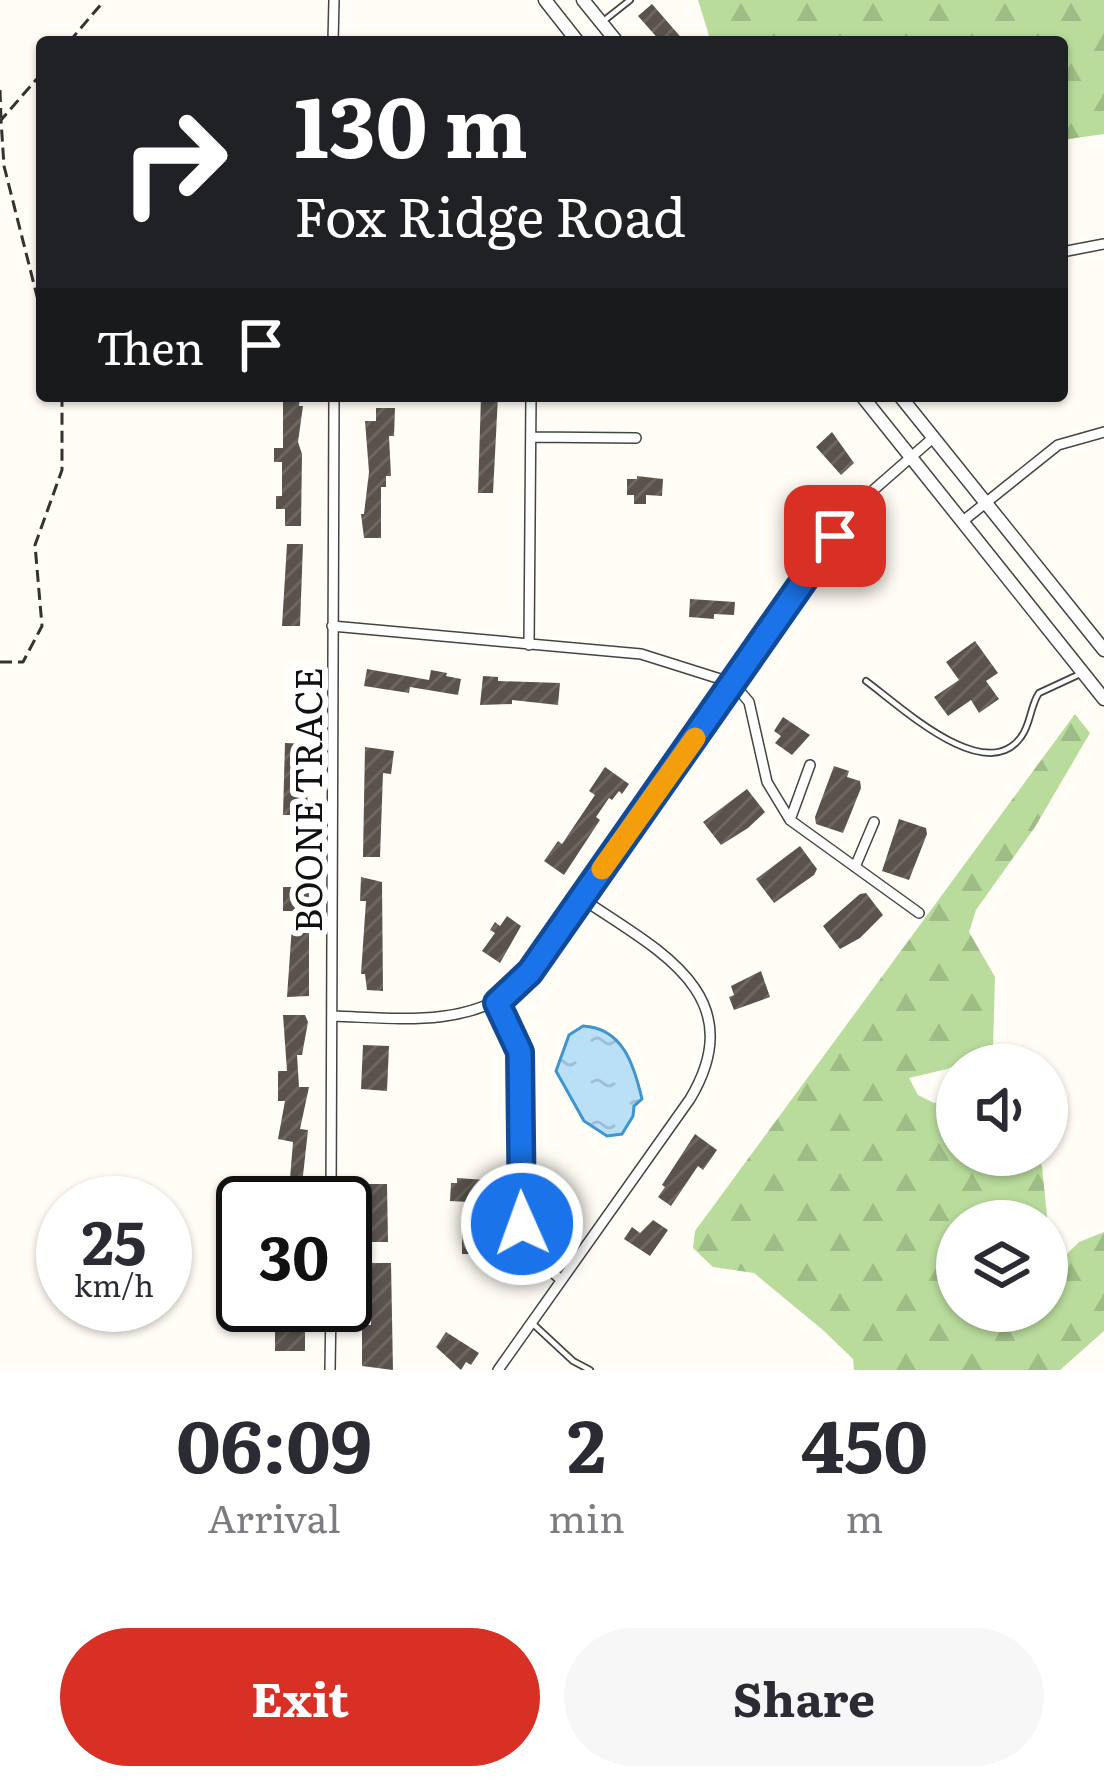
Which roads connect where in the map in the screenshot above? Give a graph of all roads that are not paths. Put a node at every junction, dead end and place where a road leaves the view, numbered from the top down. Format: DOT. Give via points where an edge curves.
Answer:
graph roads {
  1 [pos="334,0"];
  2 [pos="545,0"];
  3 [pos="583,0"];
  4 [pos="630,0"];
  5 [pos="601,22"];
  6 [pos="333,36"];
  7 [pos="573,36"];
  8 [pos="612,36"];
  9 [pos="1104,244"];
  10 [pos="1068,251"];
  11 [pos="334,402"];
  12 [pos="531,402"];
  13 [pos="867,402"];
  14 [pos="905,402"];
  15 [pos="1104,432"];
  16 [pos="531,437"];
  17 [pos="934,437"];
  18 [pos="636,438"];
  19 [pos="910,456"];
  20 [pos="986,502"];
  21 [pos="962,521"];
  22 [pos="332,626"];
  23 [pos="530,645"];
  24 [pos="1104,650"];
  25 [pos="1083,673"];
  26 [pos="866,682"];
  27 [pos="733,683"];
  28 [pos="1104,698"];
  29 [pos="810,765"];
  30 [pos="790,820"];
  31 [pos="874,822"];
  32 [pos="855,867"];
  33 [pos="581,898"];
  34 [pos="919,913"];
  35 [pos="497,1003"];
  36 [pos="333,1016"];
  37 [pos="332,1176"];
  38 [pos="561,1280"];
  39 [pos="531,1322"];
  40 [pos="331,1332"];
  41 [pos="330,1370"];
  42 [pos="498,1370"];
  43 [pos="590,1370"];
  1 -- 6 [label="street"];
  2 -- 7 [label="street"];
  3 -- 5 [label="street"];
  4 -- 5 [label="lane"];
  5 -- 8 [label="street"];
  9 -- 10 [label="street"];
  11 -- 22 [label="street, BOONE TRACE"];
  12 -- 16 [label="street"];
  13 -- 19 [label="street"];
  14 -- 17 [label="street"];
  15 -- 20 [label="street" via="1058,445"];
  16 -- 18 [label="street"];
  16 -- 23 [label="street"];
  17 -- 19 [label="street"];
  17 -- 20 [label="street"];
  19 -- 21 [label="street"];
  19 -- 27 [label="street" via="862,500"];
  20 -- 21 [label="street"];
  20 -- 24 [label="street"];
  21 -- 25 [label="street"];
  22 -- 23 [label="street"];
  22 -- 36 [label="street, BOONE TRACE"];
  23 -- 27 [label="street" via="641,654"];
  25 -- 26 [label="lane" via="1039,693 1022,737 991,754 960,747"];
  25 -- 28 [label="street"];
  27 -- 30 [label="street" via="749,702 766,782"];
  27 -- 33 [label="street"];
  29 -- 30 [label="street"];
  30 -- 32 [label="street"];
  31 -- 32 [label="street"];
  32 -- 34 [label="street"];
  33 -- 35 [label="street" via="517,988"];
  33 -- 38 [label="street" via="680,967 707,1010 711,1038 690,1100"];
  35 -- 36 [label="street" via="450,1017"];
  35 -- 38 [label="street" via="520,1052 522,1224 537,1258"];
  36 -- 37 [label="street, BOONE TRACE"];
  38 -- 39 [label="street"];
  39 -- 42 [label="street"];
  39 -- 43 [label="lane"];
  40 -- 41 [label="street"];
}
